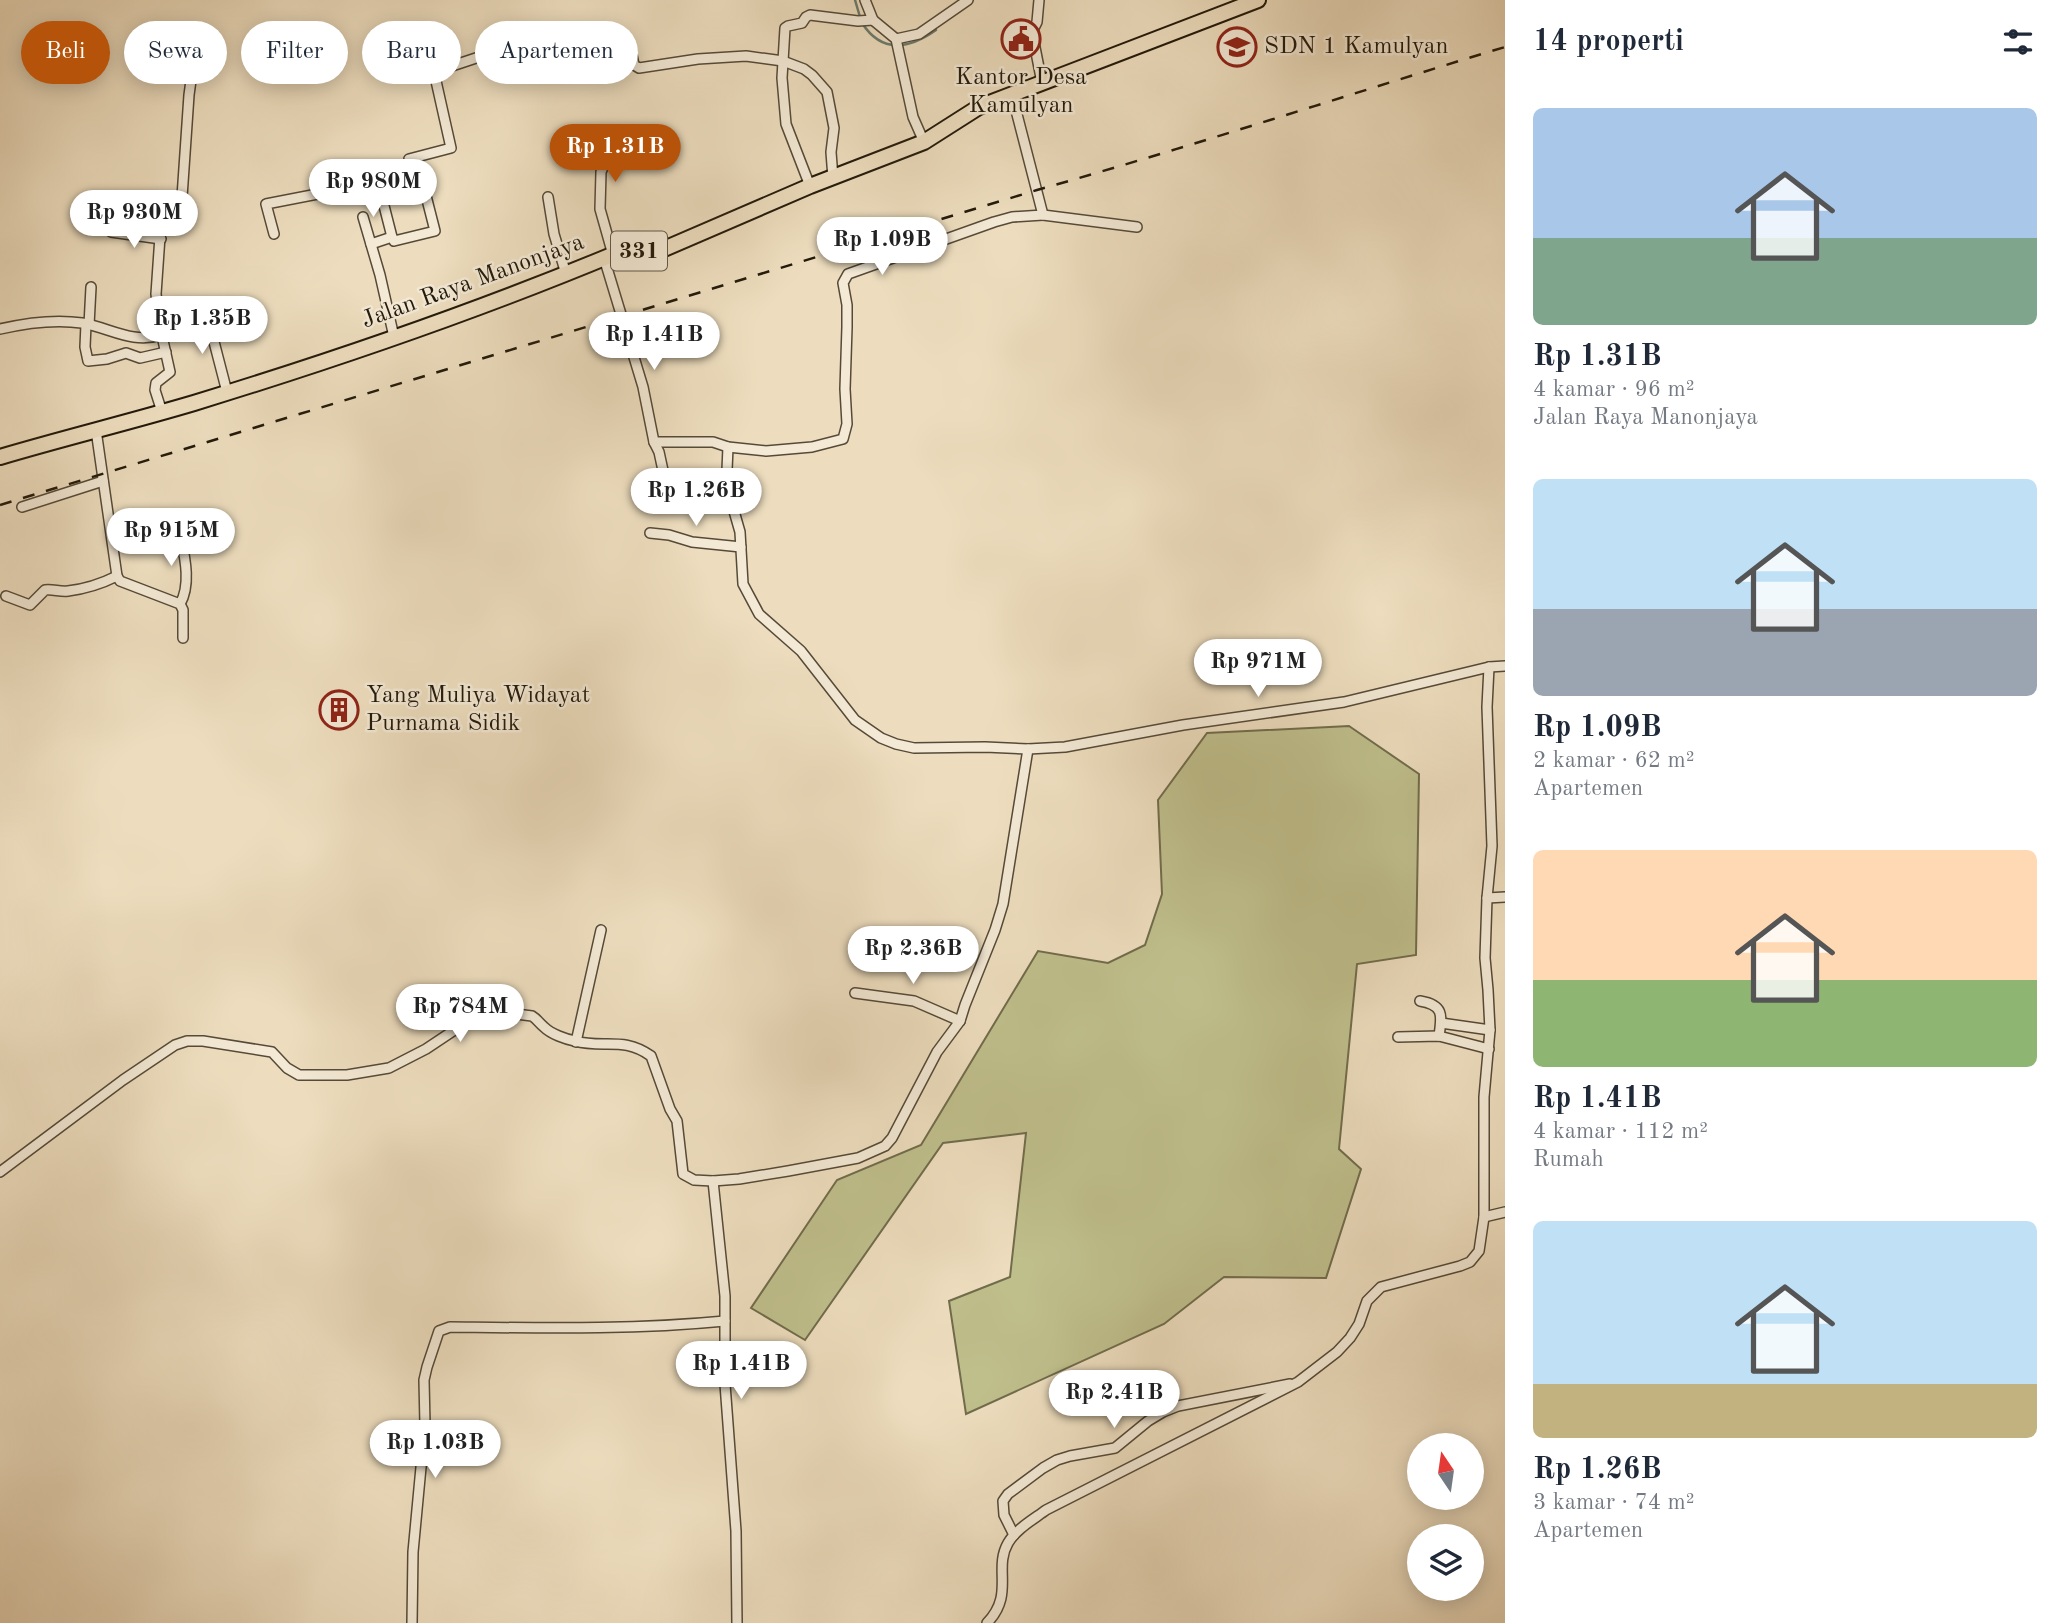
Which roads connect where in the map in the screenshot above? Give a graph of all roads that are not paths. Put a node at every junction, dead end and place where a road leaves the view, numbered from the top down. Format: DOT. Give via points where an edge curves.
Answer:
graph roads {
  1 [pos="865,0"];
  2 [pos="968,0"];
  3 [pos="1040,0"];
  4 [pos="1258,0"];
  5 [pos="865,20"];
  6 [pos="897,38"];
  7 [pos="783,61"];
  8 [pos="1042,83"];
  9 [pos="190,84"];
  10 [pos="1012,95"];
  11 [pos="649,130"];
  12 [pos="924,142"];
  13 [pos="833,178"];
  14 [pos="424,184"];
  15 [pos="810,186"];
  16 [pos="382,194"];
  17 [pos="548,197"];
  18 [pos="1042,215"];
  19 [pos="363,217"];
  20 [pos="1137,227"];
  21 [pos="111,232"];
  22 [pos="274,234"];
  23 [pos="393,237"];
  24 [pos="161,239"];
  25 [pos="371,244"];
  26 [pos="609,256"];
  27 [pos="566,274"];
  28 [pos="91,287"];
  29 [pos="193,302"];
  30 [pos="88,325"];
  31 [pos="0,329"];
  32 [pos="162,335"];
  33 [pos="394,337"];
  34 [pos="166,352"];
  35 [pos="227,392"];
  36 [pos="162,412"];
  37 [pos="96,430"];
  38 [pos="654,442"];
  39 [pos="728,447"];
  40 [pos="0,457"];
  41 [pos="103,481"];
  42 [pos="667,489"];
  43 [pos="22,507"];
  44 [pos="650,533"];
  45 [pos="181,538"];
  46 [pos="741,547"];
  47 [pos="117,576"];
  48 [pos="6,596"];
  49 [pos="180,604"];
  50 [pos="183,638"];
  51 [pos="1505,666"];
  52 [pos="1489,667"];
  53 [pos="1028,749"];
  54 [pos="1505,897"];
  55 [pos="1487,898"];
  56 [pos="601,930"];
  57 [pos="855,993"];
  58 [pos="1420,1001"];
  59 [pos="960,1021"];
  60 [pos="1441,1023"];
  61 [pos="1490,1030"];
  62 [pos="1398,1037"];
  63 [pos="1439,1037"];
  64 [pos="576,1042"];
  65 [pos="1489,1049"];
  66 [pos="0,1172"];
  67 [pos="713,1181"];
  68 [pos="1505,1212"];
  69 [pos="1484,1217"];
  70 [pos="725,1321"];
  71 [pos="1298,1382"];
  72 [pos="1014,1535"];
  73 [pos="412,1623"];
  74 [pos="737,1623"];
  75 [pos="987,1623"];
  1 -- 5 [label="street"];
  2 -- 6 [label="street" via="919,34"];
  3 -- 8 [label="street" via="1031,33"];
  4 -- 8 [label="main road, Jalan Raya Manonjaya / 331"];
  5 -- 6 [label="street"];
  5 -- 7 [label="street" via="810,15 802,23 786,26"];
  6 -- 12 [label="street" via="913,117"];
  7 -- 13 [label="street" via="809,72 826,90 834,126"];
  7 -- 15 [label="street" via="786,124"];
  7 -- 22 [label="street" via="736,57 639,68 626,41 574,52 491,53 435,72 451,148 409,159 409,185 386,189 369,184 266,204"];
  8 -- 10 [label="main road, Jalan Raya Manonjaya / 331"];
  9 -- 24 [label="street" via="182,197 177,212 163,214"];
  10 -- 12 [label="main road, Jalan Raya Manonjaya / 331" via="979,107"];
  10 -- 18 [label="street"];
  11 -- 26 [label="street" via="602,142 606,163 601,173 600,209"];
  12 -- 13 [label="main road, Jalan Raya Manonjaya / 331"];
  13 -- 15 [label="main road, Jalan Raya Manonjaya / 331"];
  14 -- 23 [label="street" via="435,231 394,241"];
  15 -- 26 [label="main road, Jalan Raya Manonjaya / 331" via="653,254 628,249"];
  16 -- 23 [label="street"];
  17 -- 27 [label="street"];
  18 -- 20 [label="street"];
  18 -- 39 [label="street" via="1012,217 848,274 843,283 847,415 843,439 766,451"];
  19 -- 25 [label="street"];
  21 -- 24 [label="street"];
  23 -- 25 [label="street"];
  24 -- 32 [label="street" via="156,294"];
  25 -- 33 [label="street"];
  26 -- 27 [label="main road, Jalan Raya Manonjaya / 331"];
  26 -- 38 [label="street"];
  27 -- 33 [label="main road, Jalan Raya Manonjaya / 331"];
  28 -- 30 [label="street"];
  29 -- 35 [label="street" via="205,307"];
  30 -- 31 [label="street" via="39,323"];
  30 -- 32 [label="street" via="135,338"];
  30 -- 34 [label="street" via="88,361 126,353 140,358"];
  32 -- 34 [label="street"];
  33 -- 35 [label="main road, Jalan Raya Manonjaya / 331"];
  34 -- 36 [label="street" via="169,373 156,383 155,390"];
  35 -- 36 [label="main road, Jalan Raya Manonjaya / 331"];
  36 -- 37 [label="main road, Jalan Raya Manonjaya / 331"];
  37 -- 40 [label="main road, Jalan Raya Manonjaya / 331"];
  37 -- 41 [label="street"];
  38 -- 39 [label="street" via="713,442"];
  38 -- 42 [label="street"];
  39 -- 46 [label="street" via="727,470"];
  41 -- 43 [label="street"];
  41 -- 47 [label="street"];
  44 -- 46 [label="street"];
  45 -- 49 [label="street" via="186,569"];
  46 -- 53 [label="street" via="743,584 759,614 801,651 865,729 914,748"];
  47 -- 48 [label="street" via="87,588 45,590 30,605"];
  47 -- 49 [label="street"];
  49 -- 50 [label="street"];
  51 -- 52 [label="street"];
  52 -- 53 [label="street" via="1344,702"];
  52 -- 55 [label="street" via="1492,846"];
  53 -- 59 [label="street" via="999,918"];
  54 -- 55 [label="street"];
  55 -- 61 [label="street"];
  56 -- 64 [label="street"];
  57 -- 59 [label="street" via="914,1001"];
  58 -- 60 [label="street" via="1435,1005"];
  59 -- 67 [label="street" via="937,1052 885,1146 859,1158"];
  60 -- 61 [label="street"];
  60 -- 63 [label="street"];
  61 -- 65 [label="street"];
  62 -- 63 [label="street"];
  63 -- 65 [label="street"];
  64 -- 66 [label="street" via="546,1029 533,1016 492,1011 389,1068 321,1076 293,1072 272,1052 187,1041 123,1080"];
  64 -- 67 [label="street" via="631,1045 651,1056 677,1121 683,1174"];
  65 -- 69 [label="street" via="1484,1097"];
  67 -- 70 [label="street"];
  68 -- 69 [label="street"];
  69 -- 71 [label="street" via="1479,1251 1469,1262 1381,1287 1367,1301 1350,1338"];
  70 -- 73 [label="street" via="597,1329 450,1327 439,1331 424,1380 425,1425 412,1552"];
  70 -- 74 [label="street"];
  71 -- 72 [label="street" via="1046,1510"];
  71 -- 72 [label="street" via="1178,1406 1155,1417 1115,1448 1057,1460 1004,1498 1003,1510"];
  72 -- 75 [label="street" via="1004,1552 1002,1599"];
}
